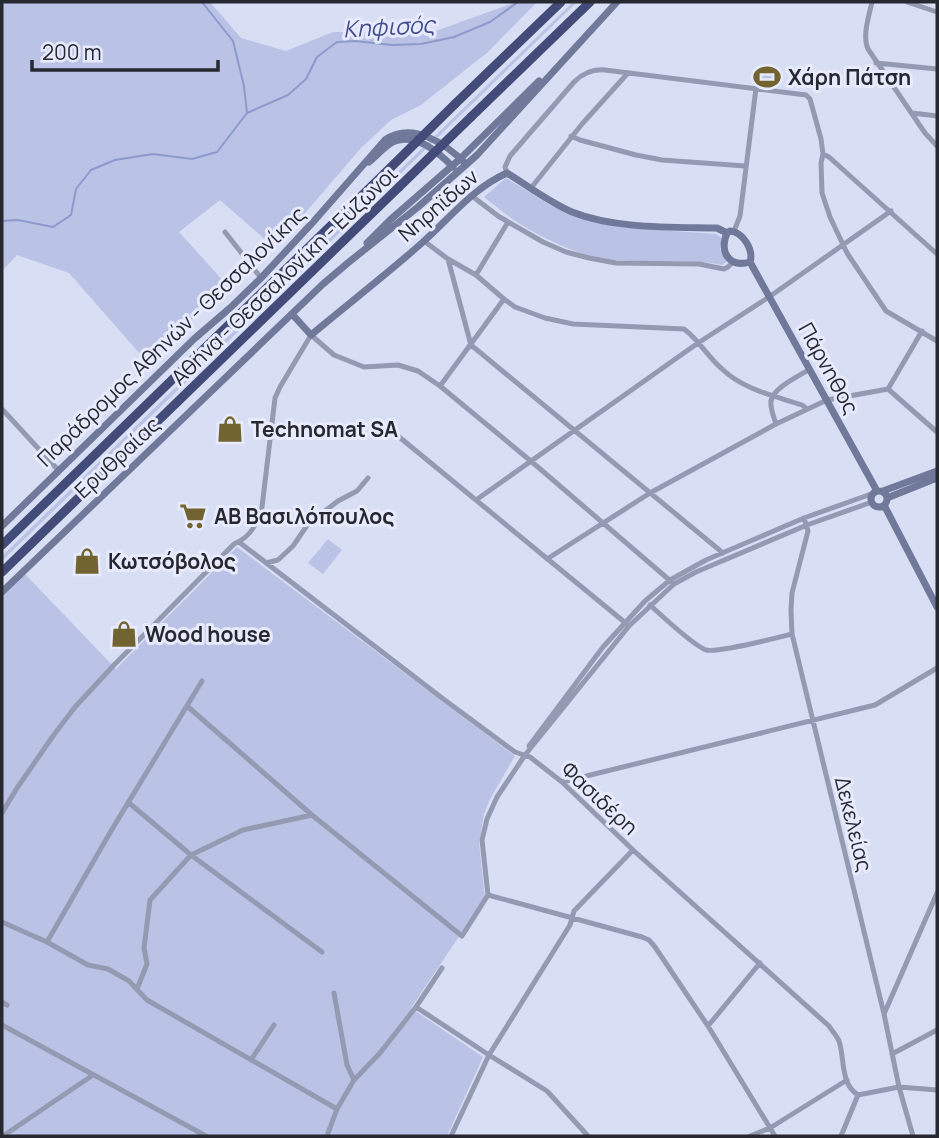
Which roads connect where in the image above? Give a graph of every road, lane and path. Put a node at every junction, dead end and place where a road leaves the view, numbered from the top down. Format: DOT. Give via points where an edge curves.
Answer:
graph roads {
  1 [pos="561,2"];
  2 [pos="590,2"];
  3 [pos="617,2"];
  4 [pos="872,2"];
  5 [pos="907,2"];
  6 [pos="937,12"];
  7 [pos="876,63"];
  8 [pos="937,69"];
  9 [pos="628,73"];
  10 [pos="756,88"];
  11 [pos="912,113"];
  12 [pos="937,116"];
  13 [pos="571,136"];
  14 [pos="937,146"];
  15 [pos="823,154"];
  16 [pos="463,162"];
  17 [pos="745,166"];
  18 [pos="361,169"];
  19 [pos="455,169"];
  20 [pos="507,173"];
  21 [pos="530,188"];
  22 [pos="472,196"];
  23 [pos="891,211"];
  24 [pos="508,222"];
  25 [pos="225,232"];
  26 [pos="731,232"];
  27 [pos="424,241"];
  28 [pos="843,245"];
  29 [pos="937,254"];
  30 [pos="448,259"];
  31 [pos="733,262"];
  32 [pos="750,262"];
  33 [pos="476,275"];
  34 [pos="261,278"];
  35 [pos="769,297"];
  36 [pos="504,299"];
  37 [pos="292,314"];
  38 [pos="922,331"];
  39 [pos="311,335"];
  40 [pos="937,341"];
  41 [pos="698,343"];
  42 [pos="471,345"];
  43 [pos="810,369"];
  44 [pos="440,386"];
  45 [pos="888,389"];
  46 [pos="773,396"];
  47 [pos="827,400"];
  48 [pos="2,409"];
  49 [pos="807,409"];
  50 [pos="776,424"];
  51 [pos="574,430"];
  52 [pos="937,432"];
  53 [pos="398,436"];
  54 [pos="532,461"];
  55 [pos="59,471"];
  56 [pos="937,471"];
  57 [pos="368,478"];
  58 [pos="937,478"];
  59 [pos="650,493"];
  60 [pos="879,497"];
  61 [pos="475,500"];
  62 [pos="604,522"];
  63 [pos="806,522"];
  64 [pos="2,526"];
  65 [pos="239,542"];
  66 [pos="4,543"];
  67 [pos="723,553"];
  68 [pos="547,559"];
  69 [pos="266,564"];
  70 [pos="2,572"];
  71 [pos="672,582"];
  72 [pos="2,592"];
  73 [pos="645,601"];
  74 [pos="651,606"];
  75 [pos="937,607"];
  76 [pos="627,624"];
  77 [pos="792,634"];
  78 [pos="937,668"];
  79 [pos="202,681"];
  80 [pos="187,706"];
  81 [pos="812,721"];
  82 [pos="525,755"];
  83 [pos="562,782"];
  84 [pos="128,802"];
  85 [pos="2,813"];
  86 [pos="312,815"];
  87 [pos="633,850"];
  88 [pos="191,855"];
  89 [pos="937,893"];
  90 [pos="488,895"];
  91 [pos="572,919"];
  92 [pos="2,922"];
  93 [pos="47,942"];
  94 [pos="321,952"];
  95 [pos="760,963"];
  96 [pos="442,968"];
  97 [pos="137,989"];
  98 [pos="334,993"];
  99 [pos="416,1007"];
  100 [pos="884,1014"];
  101 [pos="2,1025"];
  102 [pos="274,1025"];
  103 [pos="708,1026"];
  104 [pos="937,1030"];
  105 [pos="892,1054"];
  106 [pos="489,1055"];
  107 [pos="251,1060"];
  108 [pos="93,1075"];
  109 [pos="354,1080"];
  110 [pos="847,1080"];
  111 [pos="899,1087"];
  112 [pos="937,1090"];
  113 [pos="858,1095"];
  114 [pos="337,1109"];
  115 [pos="770,1128"];
  116 [pos="203,1135"];
  117 [pos="3,1136"];
  118 [pos="327,1136"];
  119 [pos="451,1136"];
  120 [pos="588,1136"];
  121 [pos="750,1136"];
  122 [pos="775,1136"];
  123 [pos="841,1136"];
  124 [pos="912,1136"];
  1 -- 66 [label="highway, Αθήνα - Θεσσαλονίκη - Εύζωνοι, bridge"];
  2 -- 70 [label="highway, Αθήνα - Θεσσαλονίκη - Εύζωνοι, bridge"];
  3 -- 16 [label="main road, Ερυθραίας" via="513,116"];
  4 -- 7 [label="street" via="865,43"];
  5 -- 6 [label="street"];
  7 -- 8 [label="street"];
  7 -- 11 [label="street"];
  9 -- 10 [label="street"];
  9 -- 13 [label="street"];
  9 -- 20 [label="street" via="595,70 578,78 513,152 506,163"];
  10 -- 15 [label="street" via="806,95"];
  10 -- 17 [label="street"];
  11 -- 12 [label="street"];
  11 -- 14 [label="street"];
  13 -- 17 [label="street" via="662,160"];
  13 -- 21 [label="street"];
  15 -- 23 [label="street"];
  15 -- 28 [label="street" via="822,193"];
  16 -- 18 [label="main road, Παράδρομος Αθηνών - Θεσσαλονίκης" via="429,138 401,133 385,139"];
  16 -- 19 [label="main road, Ερυθραίας"];
  17 -- 26 [label="street" via="740,216"];
  18 -- 19 [label="main road, Παράδρομος Αθηνών - Θεσσαλονίκης" via="389,144 402,139 425,144"];
  18 -- 34 [label="main road, Παράδρομος Αθηνών - Θεσσαλονίκης"];
  19 -- 37 [label="main road, Ερυθραίας" via="390,220"];
  20 -- 21 [label="main road, Νηρηϊδων"];
  20 -- 22 [label="main road, Νηρηϊδων"];
  21 -- 26 [label="main road, Νηρηϊδων" via="569,211 604,221"];
  22 -- 24 [label="street"];
  22 -- 27 [label="main road, Νηρηϊδων"];
  23 -- 28 [label="street"];
  23 -- 29 [label="street"];
  24 -- 31 [label="street" via="555,247 610,262 724,269"];
  24 -- 33 [label="street"];
  25 -- 34 [label="street"];
  26 -- 31 [label="main road" via="723,247"];
  26 -- 32 [label="main road" via="739,233 748,245"];
  27 -- 30 [label="street"];
  27 -- 39 [label="main road, Νηρηϊδων"];
  28 -- 35 [label="street"];
  28 -- 38 [label="street" via="884,309"];
  30 -- 33 [label="street"];
  30 -- 42 [label="street"];
  31 -- 32 [label="main road"];
  32 -- 35 [label="main road, Πάρνηθος"];
  33 -- 36 [label="street"];
  34 -- 55 [label="main road, Παράδρομος Αθηνών - Θεσσαλονίκης"];
  35 -- 41 [label="street"];
  35 -- 43 [label="main road, Πάρνηθος"];
  36 -- 41 [label="street" via="515,307 573,324 684,329"];
  36 -- 42 [label="street"];
  37 -- 39 [label="main road"];
  37 -- 72 [label="main road, Ερυθραίας"];
  38 -- 40 [label="street"];
  38 -- 45 [label="street"];
  39 -- 44 [label="street" via="334,355 364,367 398,365 418,371"];
  39 -- 65 [label="street" via="277,392 260,515 253,530"];
  41 -- 46 [label="street" via="730,376"];
  41 -- 51 [label="street"];
  42 -- 44 [label="street"];
  42 -- 51 [label="street"];
  43 -- 46 [label="street"];
  43 -- 47 [label="main road, Πάρνηθος"];
  44 -- 54 [label="street"];
  45 -- 47 [label="street"];
  45 -- 52 [label="street"];
  46 -- 49 [label="street"];
  46 -- 50 [label="street"];
  47 -- 49 [label="street"];
  47 -- 60 [label="main road, Πάρνηθος"];
  48 -- 55 [label="street"];
  49 -- 50 [label="street"];
  50 -- 59 [label="street"];
  51 -- 54 [label="street"];
  51 -- 59 [label="street"];
  53 -- 61 [label="street"];
  54 -- 61 [label="street"];
  54 -- 62 [label="street"];
  55 -- 64 [label="main road, Παράδρομος Αθηνών - Θεσσαλονίκης"];
  56 -- 60 [label="main road"];
  57 -- 69 [label="street" via="309,524 278,560"];
  58 -- 60 [label="main road"];
  59 -- 62 [label="street"];
  59 -- 67 [label="street"];
  60 -- 63 [label="street"];
  60 -- 75 [label="main road, Πάρνηθος"];
  61 -- 68 [label="street"];
  62 -- 68 [label="street"];
  62 -- 71 [label="street"];
  63 -- 67 [label="street"];
  63 -- 71 [label="street"];
  63 -- 77 [label="street, Δεκελείας" via="791,602"];
  65 -- 69 [label="street, Φασιδέρη"];
  65 -- 85 [label="street" via="75,707"];
  67 -- 71 [label="street"];
  68 -- 76 [label="street"];
  69 -- 82 [label="street, Φασιδέρη" via="515,752"];
  71 -- 73 [label="street"];
  71 -- 74 [label="street"];
  73 -- 74 [label="street"];
  73 -- 76 [label="street"];
  74 -- 76 [label="street"];
  74 -- 77 [label="street" via="707,650"];
  76 -- 82 [label="street" via="603,647"];
  77 -- 81 [label="street, Δεκελείας"];
  78 -- 81 [label="street" via="875,705"];
  79 -- 80 [label="street"];
  80 -- 84 [label="street"];
  80 -- 86 [label="street"];
  81 -- 83 [label="street"];
  81 -- 100 [label="street, Δεκελείας"];
  82 -- 83 [label="street, Φασιδέρη"];
  82 -- 90 [label="street" via="497,797 484,830"];
  83 -- 87 [label="street, Φασιδέρη"];
  84 -- 88 [label="street"];
  84 -- 93 [label="street"];
  86 -- 88 [label="street" via="243,830"];
  86 -- 90 [label="street" via="462,936"];
  87 -- 91 [label="street"];
  87 -- 95 [label="street, Φασιδέρη"];
  88 -- 94 [label="street"];
  88 -- 97 [label="street" via="150,900 144,948 147,964"];
  89 -- 100 [label="street"];
  90 -- 91 [label="street"];
  91 -- 103 [label="street" via="649,940"];
  91 -- 106 [label="street"];
  92 -- 93 [label="street"];
  93 -- 97 [label="street" via="88,965 108,969"];
  95 -- 103 [label="street"];
  95 -- 110 [label="street, Φασιδέρη" via="829,1026 838,1039"];
  96 -- 99 [label="street"];
  97 -- 107 [label="street" via="147,1000"];
  98 -- 109 [label="street"];
  99 -- 106 [label="street"];
  99 -- 109 [label="street"];
  100 -- 105 [label="street, Δεκελείας"];
  101 -- 108 [label="street"];
  102 -- 107 [label="street"];
  103 -- 115 [label="street"];
  104 -- 105 [label="street"];
  105 -- 111 [label="street, Δεκελείας"];
  106 -- 119 [label="street"];
  106 -- 120 [label="street" via="547,1091"];
  107 -- 114 [label="street"];
  108 -- 116 [label="street"];
  108 -- 117 [label="street"];
  109 -- 114 [label="street"];
  110 -- 113 [label="street, Φασιδέρη"];
  110 -- 115 [label="street"];
  111 -- 112 [label="street"];
  111 -- 113 [label="street"];
  111 -- 124 [label="street, Δεκελείας"];
  113 -- 123 [label="street"];
  114 -- 118 [label="street"];
  115 -- 121 [label="street"];
  115 -- 122 [label="street"];
}
